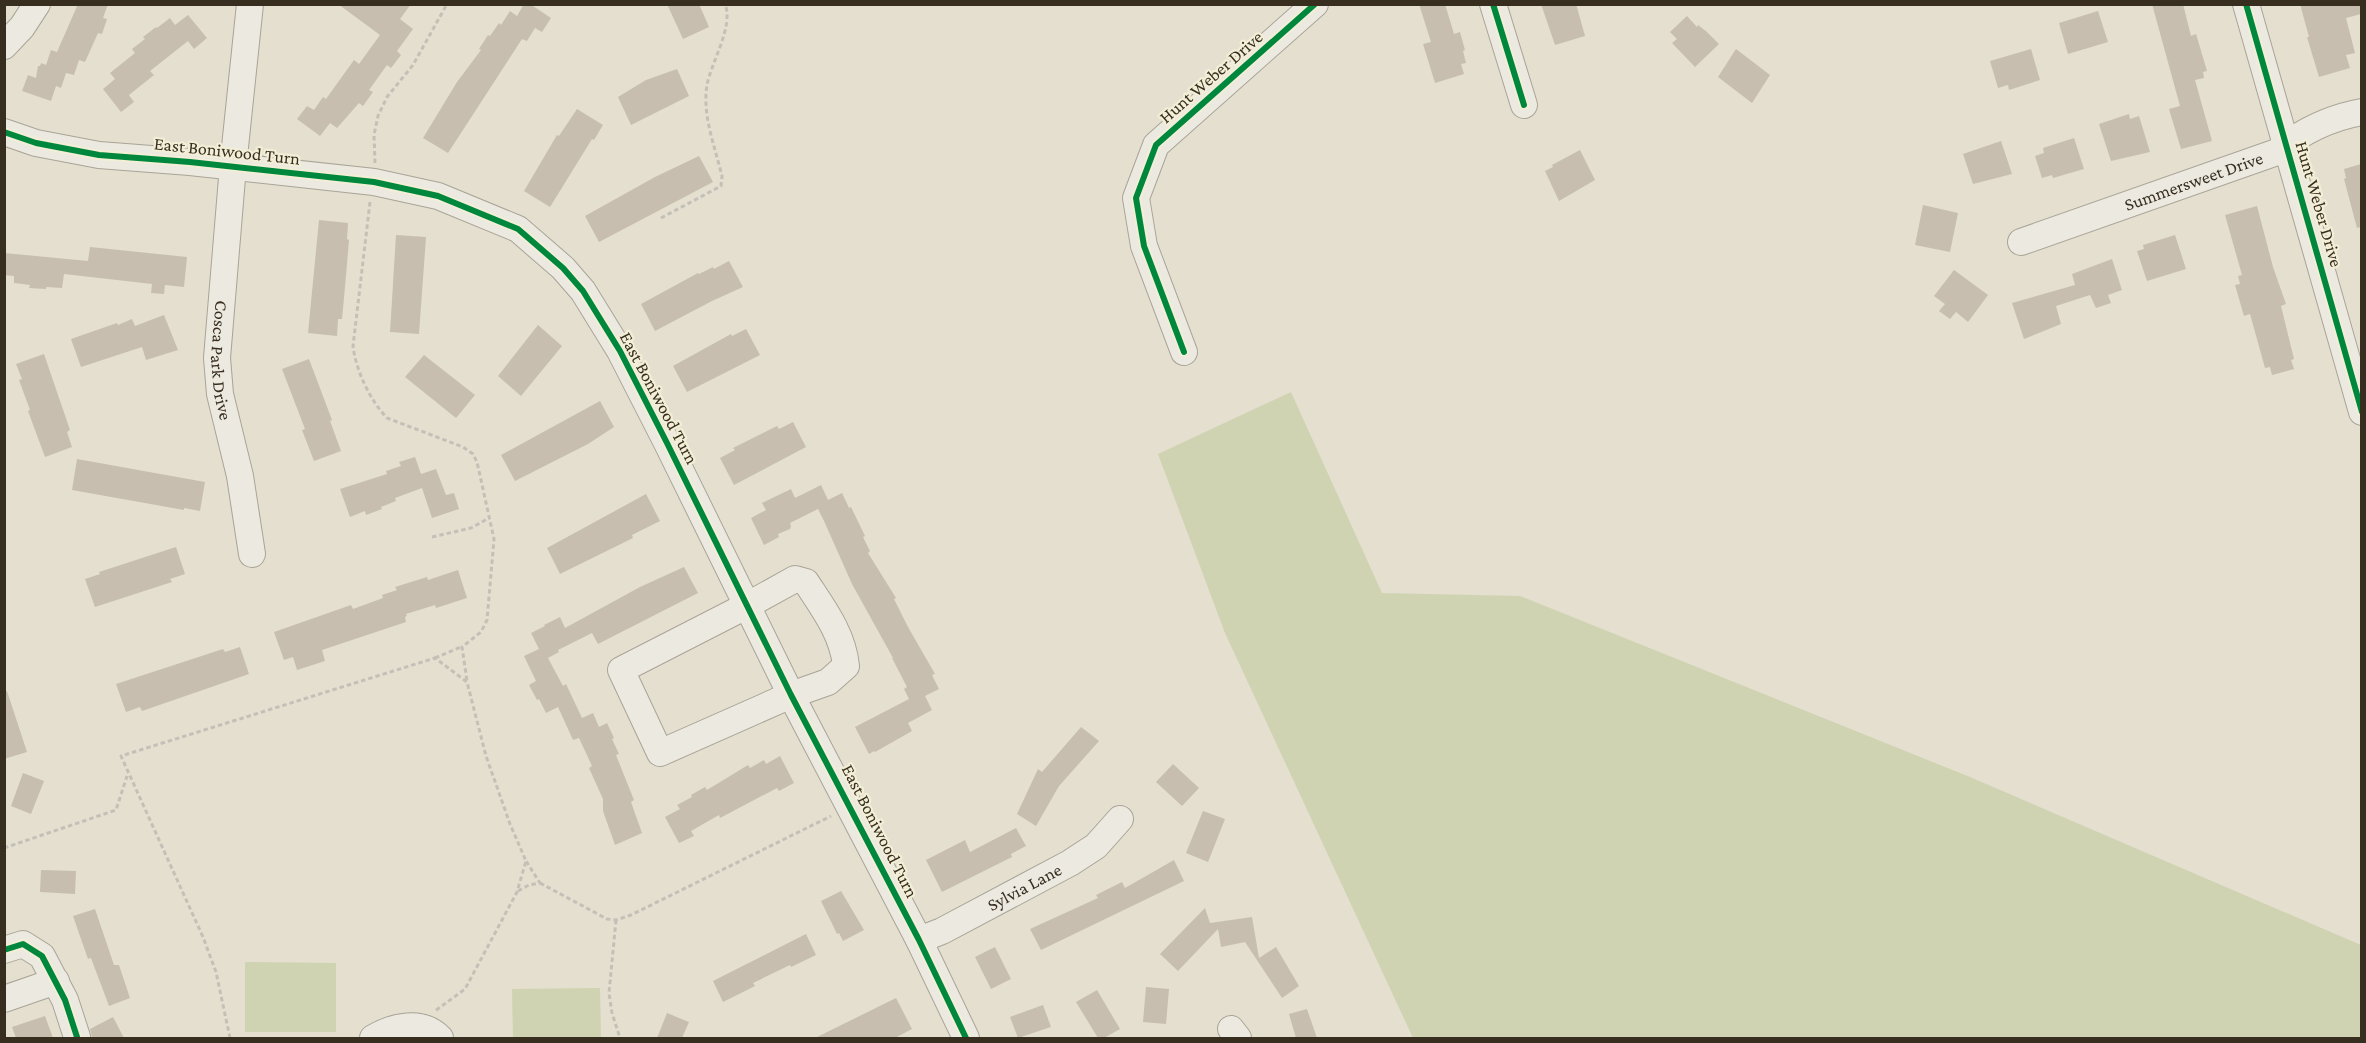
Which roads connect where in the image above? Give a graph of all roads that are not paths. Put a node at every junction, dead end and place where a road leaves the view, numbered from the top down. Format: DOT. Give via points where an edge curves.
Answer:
graph roads {
  1 [pos="37,4"];
  2 [pos="250,4"];
  3 [pos="1315,4"];
  4 [pos="1493,4"];
  5 [pos="2246,4"];
  6 [pos="4,46"];
  7 [pos="1524,105"];
  8 [pos="2361,112"];
  9 [pos="4,132"];
  10 [pos="2286,145"];
  11 [pos="233,166"];
  12 [pos="2021,242"];
  13 [pos="1185,352"];
  14 [pos="2361,412"];
  15 [pos="252,554"];
  16 [pos="748,605"];
  17 [pos="791,695"];
  18 [pos="1120,819"];
  19 [pos="920,940"];
  20 [pos="4,950"];
  21 [pos="56,981"];
  22 [pos="4,999"];
  23 [pos="77,1037"];
  24 [pos="373,1038"];
  25 [pos="440,1038"];
  26 [pos="966,1038"];
  1 -- 6 [label="street"];
  2 -- 11 [label="street, Cosca Park Drive"];
  3 -- 13 [label="street, Hunt Weber Drive" via="1156,145 1136,198 1144,246"];
  4 -- 7 [label="street"];
  5 -- 10 [label="street, Hunt Weber Drive"];
  8 -- 10 [label="street, Summersweet Drive" via="2322,123"];
  9 -- 11 [label="street, East Boniwood Turn" via="99,155"];
  10 -- 12 [label="street, Summersweet Drive" via="2277,152"];
  10 -- 14 [label="street, Hunt Weber Drive"];
  11 -- 15 [label="street, Cosca Park Drive" via="217,358 220,394 240,476"];
  11 -- 16 [label="street, East Boniwood Turn" via="374,182 438,196 518,229 583,291 620,351"];
  16 -- 17 [label="street, East Boniwood Turn"];
  16 -- 17 [label="street" via="795,579 806,582 829,617 842,645 846,666 828,682"];
  16 -- 17 [label="street" via="621,669 660,753"];
  17 -- 19 [label="street, East Boniwood Turn"];
  18 -- 19 [label="street, Sylvia Lane" via="1096,846 1070,863"];
  19 -- 26 [label="street, East Boniwood Turn"];
  20 -- 21 [label="street" via="23,944 42,956"];
  21 -- 22 [label="street"];
  21 -- 23 [label="street"];
  24 -- 25 [label="street" via="413,1024"];
}
